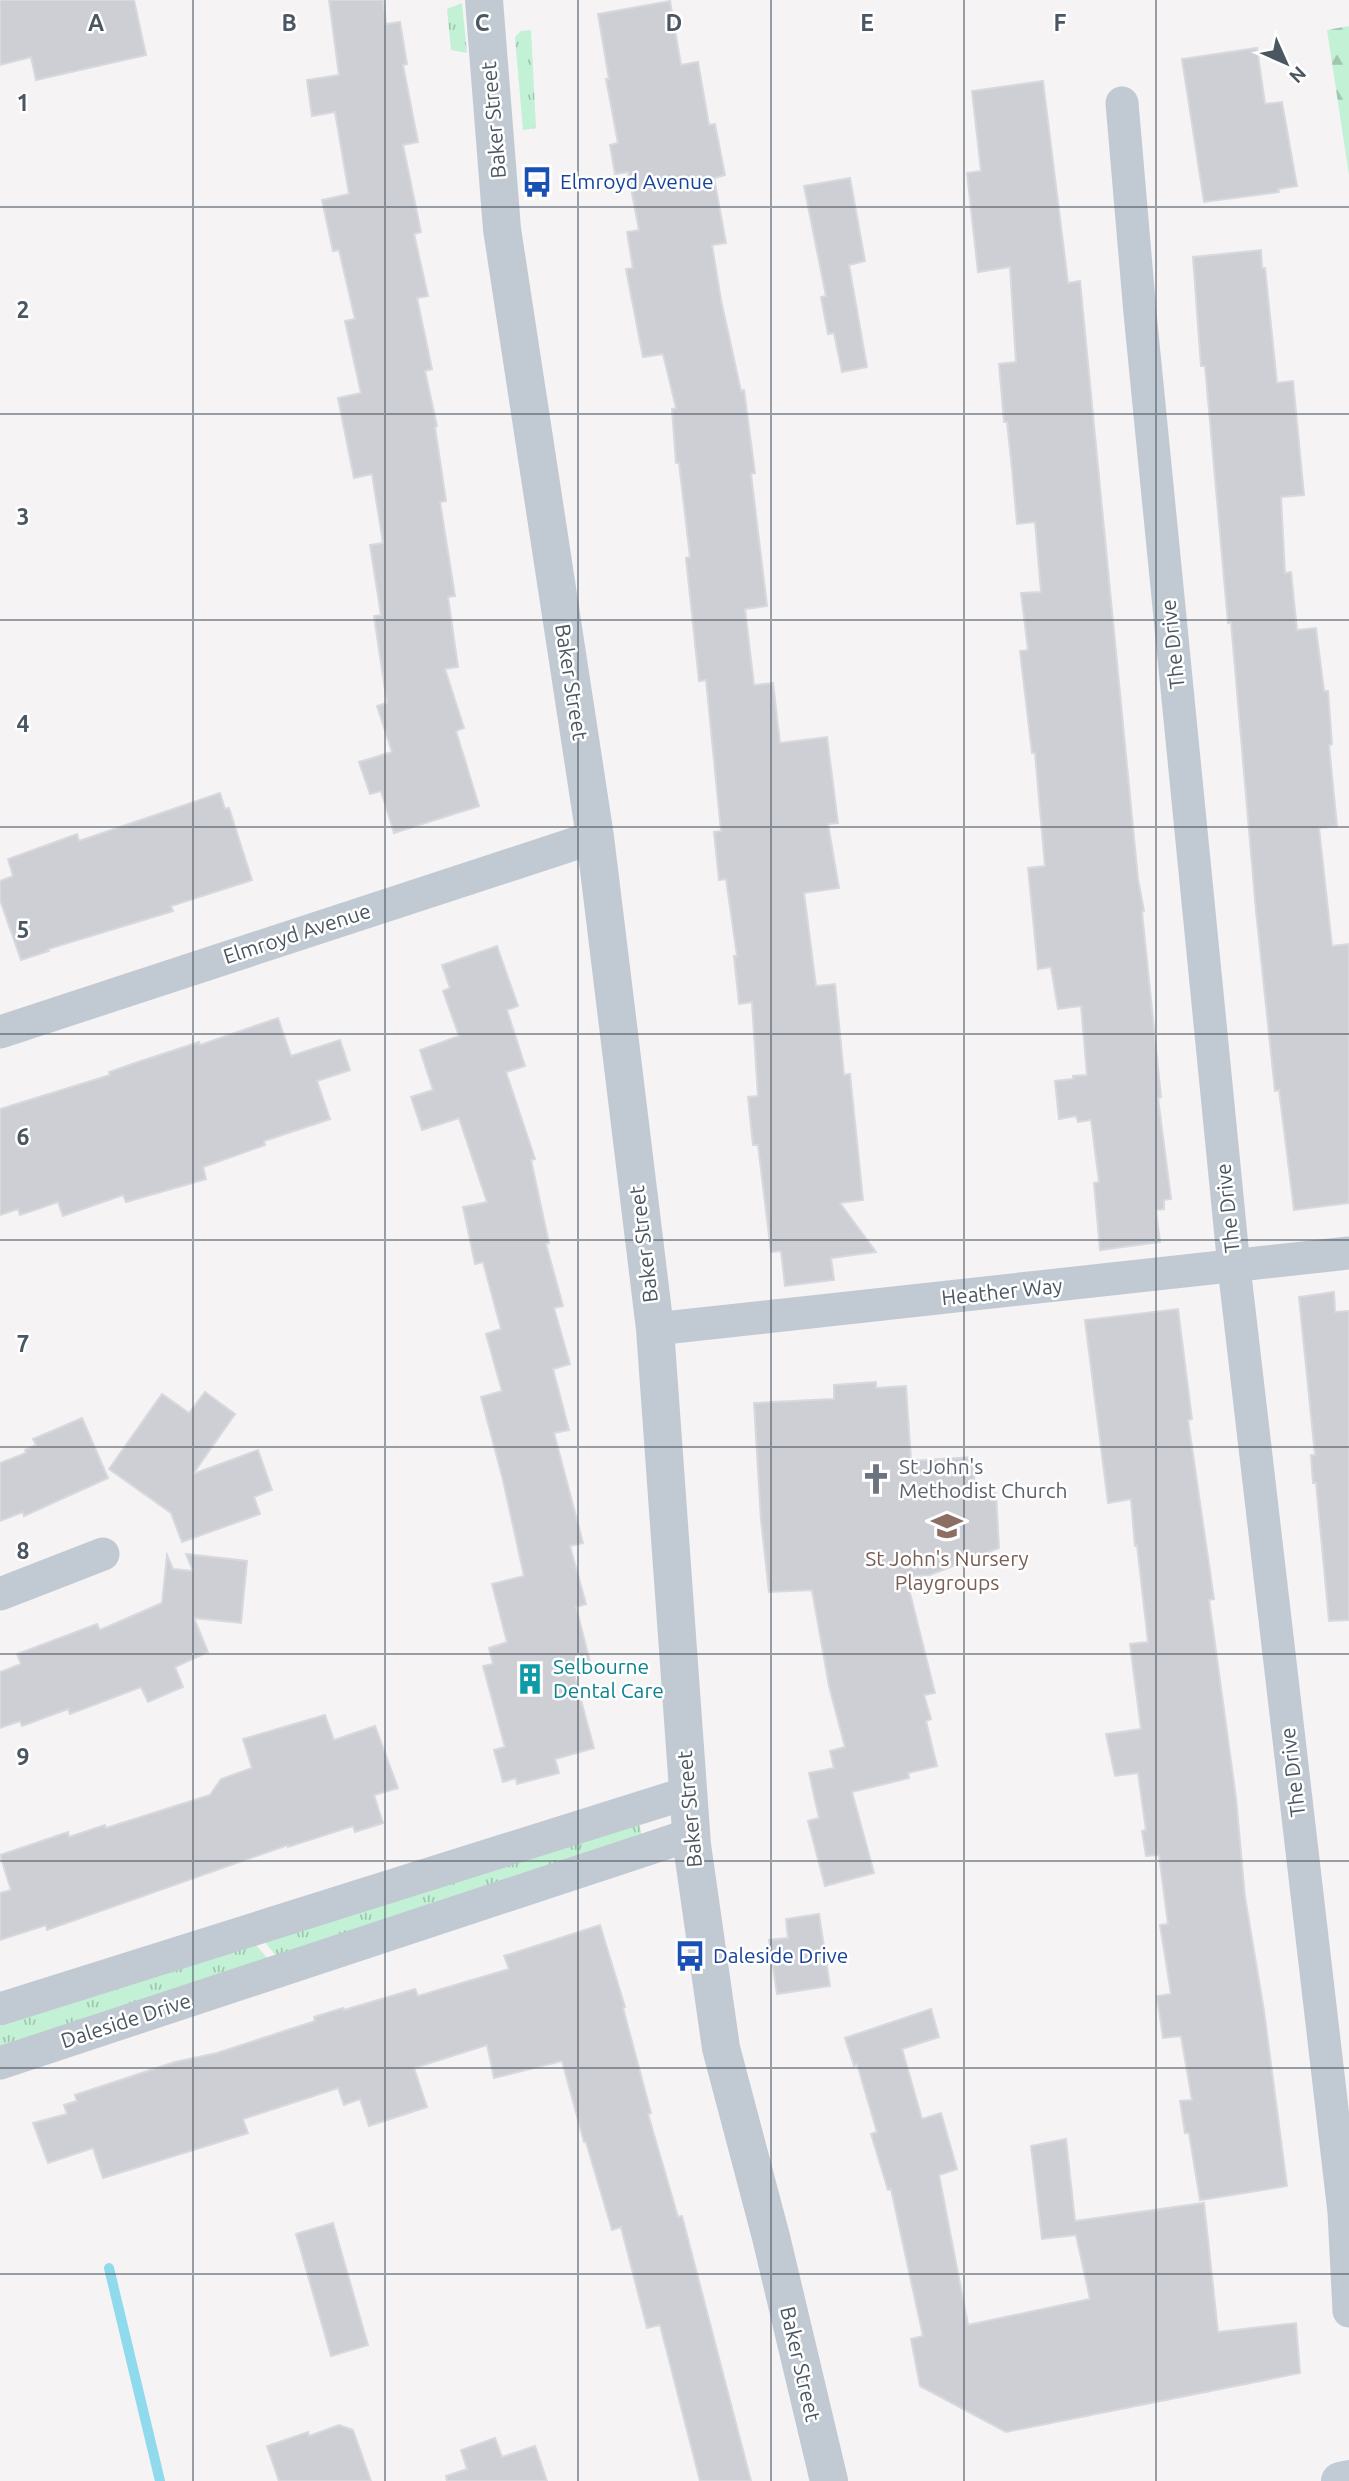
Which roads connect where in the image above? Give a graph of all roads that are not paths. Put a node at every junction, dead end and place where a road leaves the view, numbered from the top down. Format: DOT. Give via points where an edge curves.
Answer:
graph roads {
  1 [pos="484,0"];
  2 [pos="1122,103"];
  3 [pos="595,837"];
  4 [pos="0,1032"];
  5 [pos="1349,1253"];
  6 [pos="1234,1267"];
  7 [pos="654,1329"];
  8 [pos="103,1554"];
  9 [pos="0,1594"];
  10 [pos="687,1793"];
  11 [pos="690,1835"];
  12 [pos="0,2009"];
  13 [pos="0,2063"];
  14 [pos="1349,2311"];
  15 [pos="1349,2479"];
  16 [pos="829,2481"];
  17 [pos="1340,2481"];
  1 -- 3 [label="street, Baker Street" via="502,229"];
  2 -- 6 [label="street, The Drive"];
  3 -- 4 [label="street, Elmroyd Avenue"];
  3 -- 7 [label="street, Baker Street"];
  5 -- 6 [label="street, Heather Way"];
  6 -- 7 [label="street, Heather Way"];
  6 -- 14 [label="street, The Drive" via="1344,2212"];
  7 -- 10 [label="street, Baker Street"];
  8 -- 9 [label="street"];
  10 -- 11 [label="street, Baker Street"];
  10 -- 12 [label="street"];
  11 -- 13 [label="street, Daleside Drive"];
  11 -- 16 [label="street, Baker Street" via="722,2048"];
  15 -- 17 [label="main road"];
}
